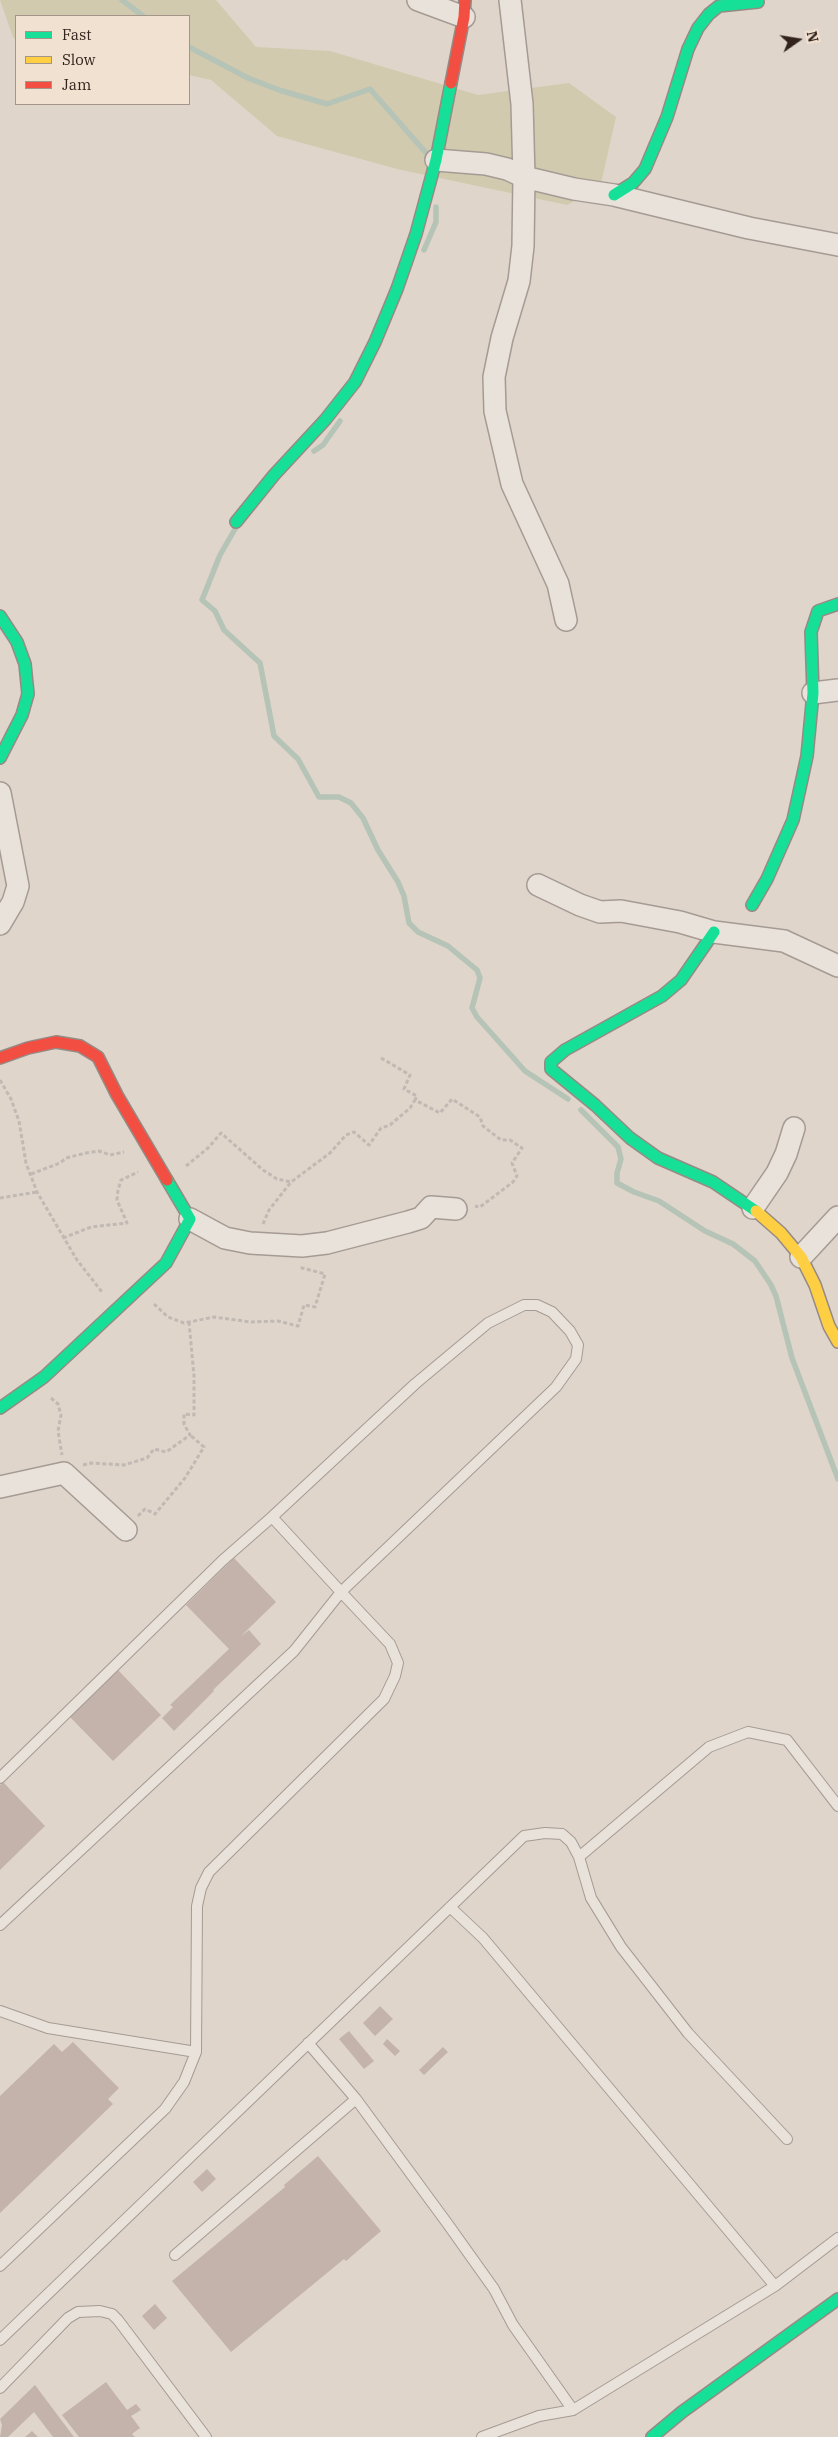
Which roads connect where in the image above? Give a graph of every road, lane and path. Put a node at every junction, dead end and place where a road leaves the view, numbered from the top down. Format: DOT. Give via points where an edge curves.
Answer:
graph roads {
  1 [pos="418,0"];
  2 [pos="510,0"];
  3 [pos="758,2"];
  4 [pos="712,3"];
  5 [pos="464,9"];
  6 [pos="436,160"];
  7 [pos="524,177"];
  8 [pos="614,195"];
  9 [pos="838,245"];
  10 [pos="236,522"];
  11 [pos="838,604"];
  12 [pos="0,616"];
  13 [pos="566,620"];
  14 [pos="838,690"];
  15 [pos="813,693"];
  16 [pos="0,758"];
  17 [pos="0,793"];
  18 [pos="538,884"];
  19 [pos="752,904"];
  20 [pos="0,924"];
  21 [pos="714,932"];
  22 [pos="838,966"];
  23 [pos="0,1058"];
  24 [pos="381,1058"];
  25 [pos="0,1080"];
  26 [pos="415,1100"];
  27 [pos="794,1128"];
  28 [pos="145,1141"];
  29 [pos="158,1163"];
  30 [pos="31,1174"];
  31 [pos="165,1175"];
  32 [pos="290,1182"];
  33 [pos="37,1192"];
  34 [pos="0,1198"];
  35 [pos="753,1208"];
  36 [pos="456,1209"];
  37 [pos="838,1217"];
  38 [pos="190,1219"];
  39 [pos="64,1238"];
  40 [pos="250,1243"];
  41 [pos="302,1246"];
  42 [pos="802,1257"];
  43 [pos="141,1288"];
  44 [pos="116,1311"];
  45 [pos="189,1322"];
  46 [pos="838,1342"];
  47 [pos="44,1378"];
  48 [pos="0,1408"];
  49 [pos="190,1435"];
  50 [pos="64,1473"];
  51 [pos="0,1487"];
  52 [pos="272,1517"];
  53 [pos="126,1530"];
  54 [pos="342,1592"];
  55 [pos="0,1778"];
  56 [pos="838,1806"];
  57 [pos="579,1857"];
  58 [pos="450,1907"];
  59 [pos="0,1925"];
  60 [pos="0,2011"];
  61 [pos="308,2043"];
  62 [pos="196,2052"];
  63 [pos="356,2099"];
  64 [pos="786,2139"];
  65 [pos="838,2238"];
  66 [pos="175,2255"];
  67 [pos="0,2266"];
  68 [pos="775,2286"];
  69 [pos="838,2299"];
  70 [pos="0,2340"];
  71 [pos="0,2388"];
  72 [pos="573,2410"];
  73 [pos="206,2437"];
  74 [pos="482,2437"];
  75 [pos="652,2437"];
  1 -- 5 [label="street"];
  2 -- 7 [label="street" via="522,104"];
  3 -- 4 [label="street"];
  4 -- 8 [label="street" via="709,14 694,35 667,117 645,168 633,183"];
  5 -- 6 [label="street"];
  6 -- 7 [label="street" via="486,164"];
  6 -- 10 [label="street" via="398,289 355,382"];
  7 -- 8 [label="street"];
  7 -- 13 [label="street" via="519,281 496,368 495,411 512,484 558,584"];
  8 -- 9 [label="street" via="758,230"];
  11 -- 15 [label="street" via="818,611 815,620 812,632"];
  12 -- 16 [label="street" via="17,642 28,694 22,715"];
  14 -- 15 [label="street"];
  15 -- 19 [label="street" via="808,756 793,820"];
  17 -- 20 [label="street" via="18,886"];
  18 -- 21 [label="street" via="600,912 621,911"];
  21 -- 22 [label="street" via="784,941"];
  21 -- 35 [label="street" via="681,980 662,996 566,1050 550,1064 551,1069 630,1138 658,1158 713,1182"];
  23 -- 28 [label="street" via="56,1042 80,1046 98,1057 116,1095"];
  24 -- 26 [label="path" via="410,1075 404,1089 417,1096"];
  25 -- 30 [label="path" via="19,1120 21,1145"];
  26 -- 32 [label="path" via="390,1125 381,1128 368,1145 354,1132 346,1135 330,1153"];
  26 -- 36 [label="path" via="440,1113 452,1099 480,1117 483,1126 501,1140 510,1140 522,1148 512,1163 517,1176 513,1182 480,1207 463,1204"];
  27 -- 35 [label="street" via="777,1173"];
  28 -- 29 [label="street"];
  28 -- 30 [label="path" via="117,1155 99,1151 86,1153"];
  29 -- 31 [label="street"];
  29 -- 39 [label="path" via="121,1180 117,1200 127,1222 91,1227"];
  30 -- 33 [label="path"];
  31 -- 32 [label="path" via="197,1158 221,1133 263,1170 277,1179"];
  31 -- 38 [label="street"];
  32 -- 40 [label="path"];
  33 -- 34 [label="path"];
  33 -- 39 [label="path"];
  35 -- 42 [label="street"];
  36 -- 41 [label="street" via="431,1206 421,1218 327,1243"];
  37 -- 42 [label="street"];
  38 -- 40 [label="street" via="225,1238"];
  38 -- 43 [label="street" via="166,1263"];
  39 -- 44 [label="path"];
  40 -- 41 [label="street"];
  41 -- 45 [label="path" via="302,1268 325,1274 315,1307 304,1305 298,1326 278,1321 251,1322 214,1317"];
  42 -- 46 [label="street"];
  43 -- 44 [label="street"];
  43 -- 45 [label="path" via="168,1317"];
  44 -- 47 [label="street"];
  45 -- 49 [label="path" via="194,1415 184,1414 184,1424"];
  47 -- 48 [label="street"];
  47 -- 50 [label="path" via="45,1393 58,1404"];
  49 -- 50 [label="path" via="166,1452 154,1449 147,1458 124,1464 92,1463"];
  49 -- 53 [label="path" via="204,1447 185,1478 155,1514 145,1509"];
  50 -- 51 [label="street"];
  50 -- 53 [label="street"];
  52 -- 54 [label="lane"];
  52 -- 54 [label="lane" via="415,1384 488,1322 524,1305 537,1305 552,1312 570,1330 578,1344 576,1359 556,1387"];
  52 -- 55 [label="lane" via="222,1560"];
  54 -- 59 [label="lane" via="294,1651"];
  54 -- 62 [label="lane" via="390,1644 398,1662 395,1676 384,1699 209,1872 197,1906"];
  56 -- 57 [label="lane" via="787,1740 748,1732 709,1747"];
  57 -- 58 [label="lane" via="562,1834 524,1836"];
  57 -- 64 [label="lane" via="590,1898 621,1947 688,2034"];
  58 -- 61 [label="lane"];
  58 -- 68 [label="lane" via="484,1938"];
  60 -- 62 [label="lane" via="48,2028"];
  61 -- 63 [label="lane"];
  61 -- 70 [label="lane"];
  62 -- 67 [label="lane" via="184,2082 165,2109"];
  63 -- 66 [label="lane"];
  63 -- 72 [label="lane" via="494,2289 513,2324"];
  65 -- 68 [label="lane"];
  68 -- 72 [label="lane"];
  69 -- 75 [label="street"];
  71 -- 73 [label="lane" via="68,2318 78,2312 100,2311 112,2314 118,2320"];
  72 -- 74 [label="lane" via="539,2416"];
}
